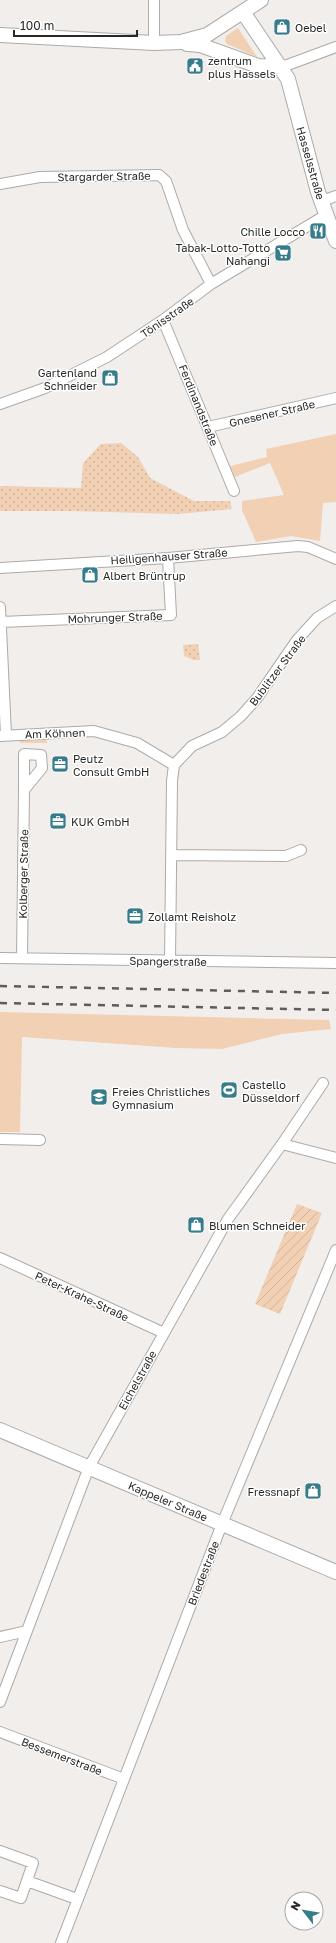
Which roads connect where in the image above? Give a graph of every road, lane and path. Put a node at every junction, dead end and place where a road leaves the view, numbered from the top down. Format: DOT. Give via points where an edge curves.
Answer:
graph roads {
  1 [pos="154,0"];
  2 [pos="261,0"];
  3 [pos="243,12"];
  4 [pos="217,29"];
  5 [pos="0,35"];
  6 [pos="181,42"];
  7 [pos="154,43"];
  8 [pos="336,48"];
  9 [pos="220,53"];
  10 [pos="277,62"];
  11 [pos="263,67"];
  12 [pos="290,85"];
  13 [pos="0,184"];
  14 [pos="336,196"];
  15 [pos="324,208"];
  16 [pos="336,241"];
  17 [pos="211,284"];
  18 [pos="163,320"];
  19 [pos="336,398"];
  20 [pos="0,404"];
  21 [pos="208,428"];
  22 [pos="234,491"];
  23 [pos="168,558"];
  24 [pos="336,559"];
  25 [pos="0,568"];
  26 [pos="336,606"];
  27 [pos="0,607"];
  28 [pos="1,622"];
  29 [pos="3,736"];
  30 [pos="174,765"];
  31 [pos="24,790"];
  32 [pos="301,850"];
  33 [pos="171,855"];
  34 [pos="0,958"];
  35 [pos="22,958"];
  36 [pos="170,961"];
  37 [pos="336,963"];
  38 [pos="323,1083"];
  39 [pos="0,1139"];
  40 [pos="40,1140"];
  41 [pos="282,1144"];
  42 [pos="336,1158"];
  43 [pos="336,1250"];
  44 [pos="0,1258"];
  45 [pos="164,1333"];
  46 [pos="0,1430"];
  47 [pos="89,1467"];
  48 [pos="222,1524"];
  49 [pos="336,1572"];
  50 [pos="27,1631"];
  51 [pos="0,1637"];
  52 [pos="0,1702"];
  53 [pos="0,1732"];
  54 [pos="124,1779"];
  55 [pos="0,1851"];
  56 [pos="27,1881"];
  57 [pos="0,1891"];
  58 [pos="77,1899"];
  59 [pos="61,1943"];
  1 -- 7 [label="street"];
  2 -- 3 [label="street"];
  3 -- 4 [label="street"];
  3 -- 10 [label="street, Hasselsstraße"];
  4 -- 6 [label="street" via="202,37"];
  4 -- 9 [label="street" via="214,41"];
  5 -- 7 [label="street"];
  6 -- 7 [label="street"];
  6 -- 9 [label="street" via="200,45"];
  8 -- 10 [label="street"];
  9 -- 11 [label="street"];
  10 -- 11 [label="street"];
  10 -- 12 [label="street, Hasselsstraße" via="286,73"];
  11 -- 12 [label="street"];
  12 -- 15 [label="street, Hasselsstraße"];
  13 -- 17 [label="street, Stargarder Straße" via="40,177 159,174 166,181 183,230"];
  14 -- 15 [label="street, Tönisstraße"];
  15 -- 16 [label="street, Hasselsstraße"];
  15 -- 17 [label="street, Tönisstraße"];
  17 -- 18 [label="street, Tönisstraße"];
  18 -- 20 [label="street, Tönisstraße" via="98,362 45,388"];
  18 -- 21 [label="street, Ferdinandstraße"];
  19 -- 21 [label="street, Gnesener Straße"];
  21 -- 22 [label="street, Ferdinandstraße"];
  23 -- 24 [label="street, Heiligenhauser Straße" via="298,546 308,547"];
  23 -- 25 [label="street, Heiligenhauser Straße"];
  23 -- 28 [label="street, Mohrunger Straße" via="172,615"];
  26 -- 30 [label="street, Bublitzer Straße" via="318,618 297,640 258,698 241,716 222,732 192,746"];
  27 -- 28 [label="street"];
  28 -- 29 [label="street"];
  29 -- 30 [label="street, Am Köhnen" via="94,731 137,743"];
  30 -- 33 [label="street"];
  31 -- 35 [label="street, Kolberger Straße"];
  32 -- 33 [label="street" via="286,856"];
  33 -- 36 [label="street"];
  34 -- 35 [label="street, Spangerstraße"];
  35 -- 36 [label="street, Spangerstraße"];
  36 -- 37 [label="street, Spangerstraße"];
  38 -- 41 [label="street, Eichelstraße"];
  39 -- 40 [label="street"];
  41 -- 42 [label="street"];
  41 -- 45 [label="street, Eichelstraße" via="228,1219"];
  43 -- 48 [label="street, Briedestraße"];
  44 -- 45 [label="street, Peter-Krahe-Straße"];
  45 -- 47 [label="street, Eichelstraße"];
  46 -- 47 [label="street, Kappeler Straße"];
  47 -- 48 [label="street, Kappeler Straße"];
  47 -- 50 [label="street, Eichelstraße"];
  48 -- 49 [label="street, Kappeler Straße"];
  48 -- 54 [label="street, Briedestraße"];
  50 -- 51 [label="street"];
  50 -- 52 [label="street, Eichelstraße"];
  53 -- 54 [label="street, Bessemerstraße"];
  54 -- 58 [label="street, Briedestraße"];
  55 -- 56 [label="street" via="33,1863"];
  56 -- 57 [label="street" via="21,1898"];
  56 -- 58 [label="street"];
  58 -- 59 [label="street, Briedestraße"];
}
